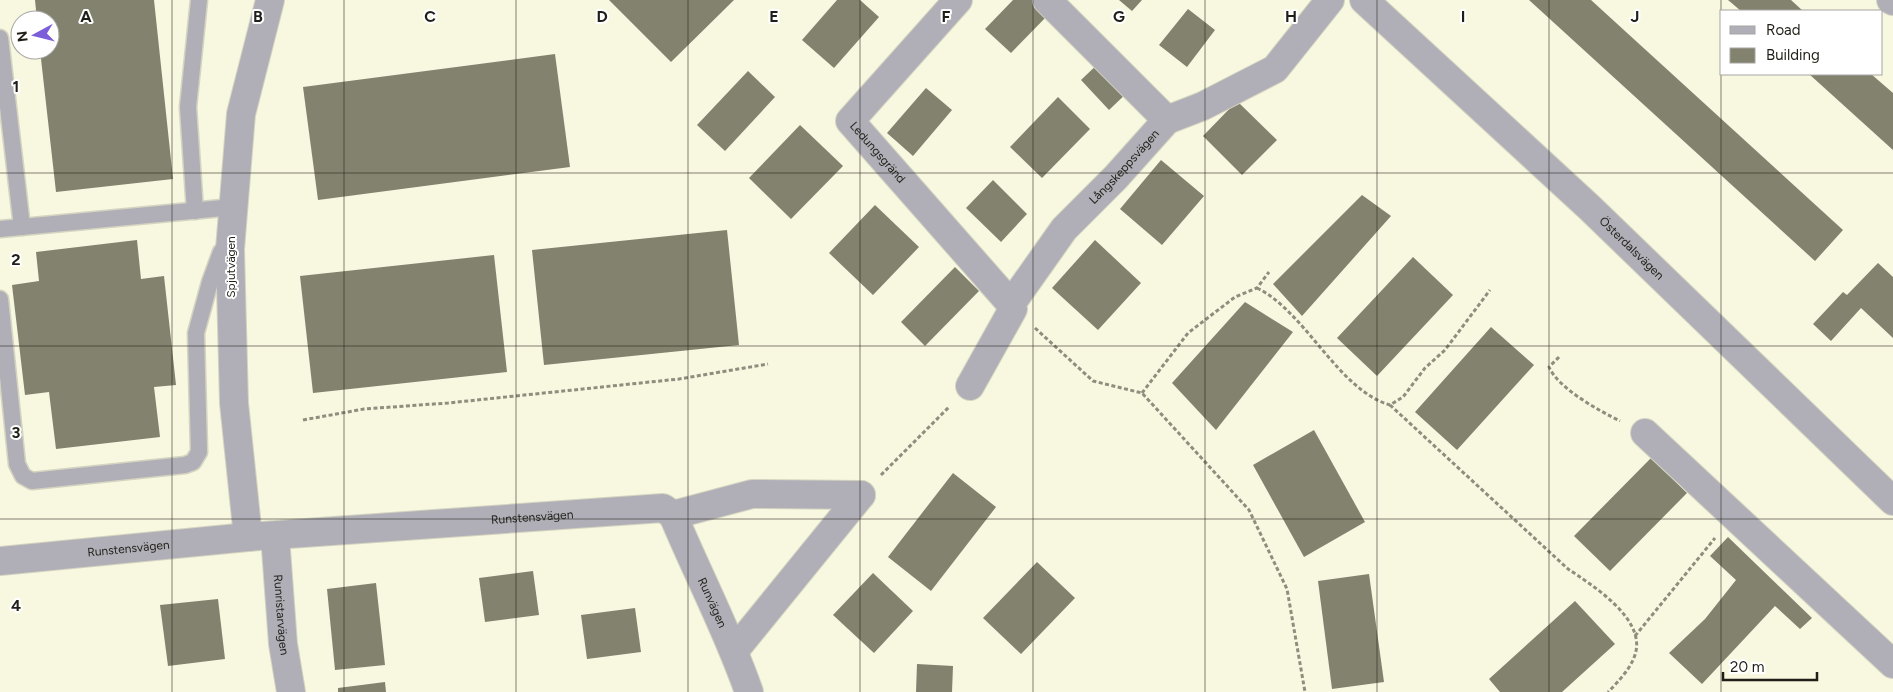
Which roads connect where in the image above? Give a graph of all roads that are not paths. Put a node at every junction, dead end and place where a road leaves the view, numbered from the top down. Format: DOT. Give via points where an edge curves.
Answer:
graph roads {
  1 [pos="199,0"];
  2 [pos="270,0"];
  3 [pos="958,0"];
  4 [pos="1046,0"];
  5 [pos="1330,0"];
  6 [pos="1364,0"];
  7 [pos="0,38"];
  8 [pos="1166,120"];
  9 [pos="233,207"];
  10 [pos="195,211"];
  11 [pos="22,227"];
  12 [pos="0,230"];
  13 [pos="230,249"];
  14 [pos="0,298"];
  15 [pos="1012,306"];
  16 [pos="970,386"];
  17 [pos="1645,433"];
  18 [pos="1893,501"];
  19 [pos="674,515"];
  20 [pos="275,536"];
  21 [pos="248,537"];
  22 [pos="0,561"];
  23 [pos="735,650"];
  24 [pos="1893,664"];
  25 [pos="291,692"];
  26 [pos="749,692"];
  1 -- 10 [label="lane" via="188,107"];
  2 -- 9 [label="street, Spjutvägen" via="241,114"];
  3 -- 15 [label="street, Ledungsgränd" via="850,121"];
  4 -- 8 [label="street"];
  5 -- 8 [label="street, Långskeppsvägen" via="1275,69 1203,106"];
  6 -- 18 [label="street, Österdalsvägen" via="1590,208"];
  7 -- 11 [label="lane"];
  8 -- 15 [label="street, Långskeppsvägen" via="1064,229"];
  9 -- 10 [label="lane"];
  9 -- 13 [label="street, Spjutvägen"];
  10 -- 11 [label="lane"];
  11 -- 12 [label="lane"];
  13 -- 14 [label="lane" via="221,252 196,333 199,452 193,462 185,465 32,481 23,476 17,464"];
  13 -- 21 [label="street, Spjutvägen" via="234,403"];
  15 -- 16 [label="street, Långskeppsvägen"];
  17 -- 24 [label="street"];
  19 -- 20 [label="street, Runstensvägen" via="663,508"];
  19 -- 23 [label="street, Runvägen"];
  19 -- 23 [label="street" via="752,494 861,495"];
  20 -- 21 [label="street, Runstensvägen"];
  20 -- 25 [label="street, Runristarvägen" via="283,644"];
  21 -- 22 [label="street, Runstensvägen"];
  23 -- 26 [label="street, Runvägen"];
}
